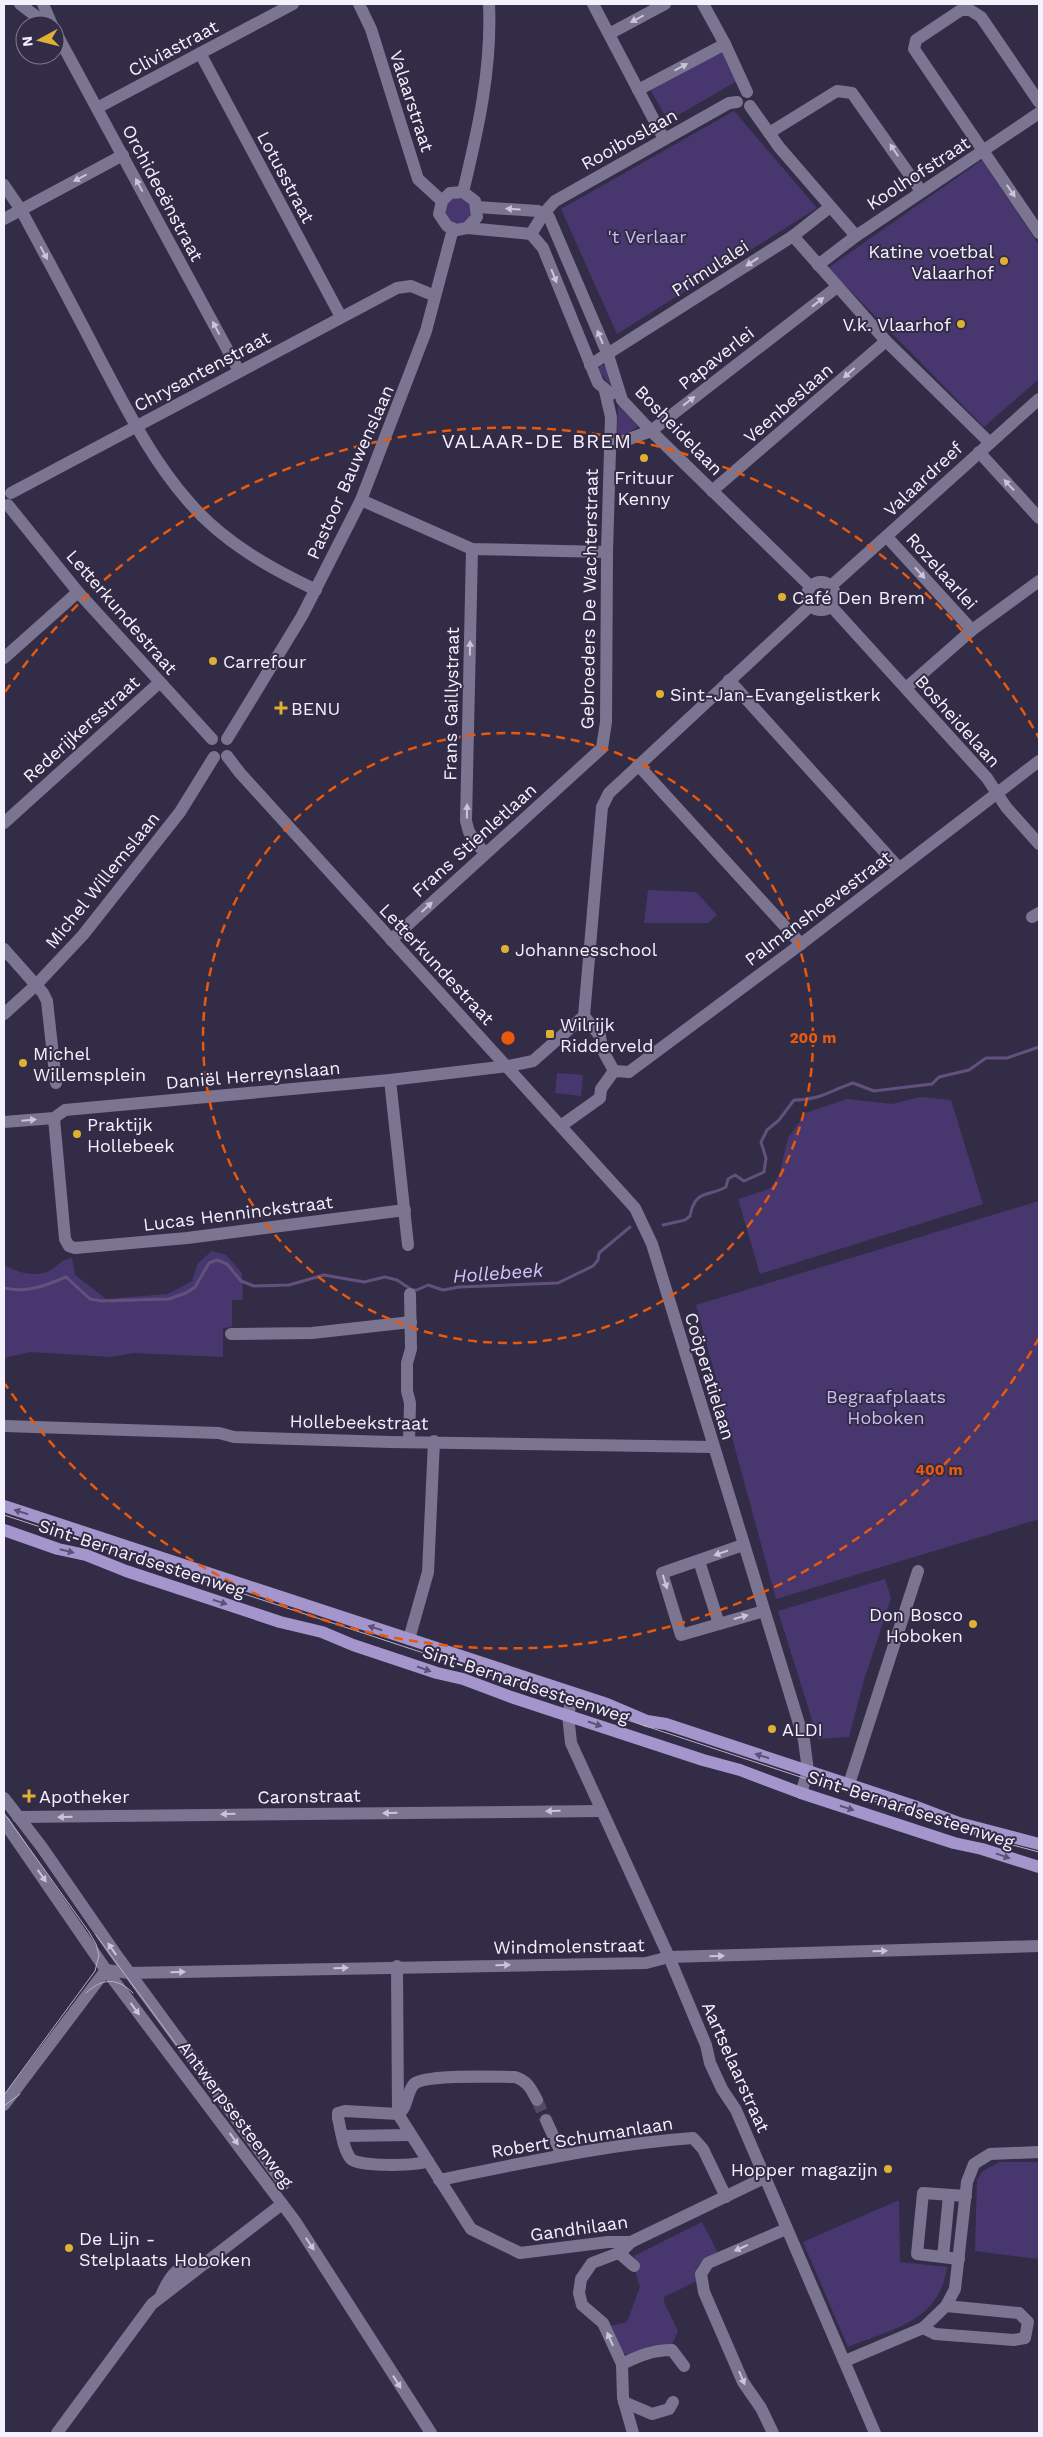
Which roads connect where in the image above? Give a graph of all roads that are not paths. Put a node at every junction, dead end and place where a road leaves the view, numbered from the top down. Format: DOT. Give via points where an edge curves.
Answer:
graph roads {
  1 [pos="20,4"];
  2 [pos="293,4"];
  3 [pos="359,4"];
  4 [pos="489,4"];
  5 [pos="593,4"];
  6 [pos="665,4"];
  7 [pos="703,4"];
  8 [pos="34,15"];
  9 [pos="609,34"];
  10 [pos="725,44"];
  11 [pos="65,49"];
  12 [pos="200,53"];
  13 [pos="638,90"];
  14 [pos="747,92"];
  15 [pos="737,102"];
  16 [pos="1039,102"];
  17 [pos="750,106"];
  18 [pos="97,108"];
  19 [pos="1039,113"];
  20 [pos="769,133"];
  21 [pos="664,139"];
  22 [pos="984,151"];
  23 [pos="123,155"];
  24 [pos="4,185"];
  25 [pos="922,191"];
  26 [pos="463,192"];
  27 [pos="442,201"];
  28 [pos="477,207"];
  29 [pos="830,207"];
  30 [pos="21,210"];
  31 [pos="544,213"];
  32 [pos="4,219"];
  33 [pos="467,228"];
  34 [pos="453,229"];
  35 [pos="1039,233"];
  36 [pos="530,234"];
  37 [pos="793,236"];
  38 [pos="856,236"];
  39 [pos="818,264"];
  40 [pos="837,287"];
  41 [pos="436,296"];
  42 [pos="341,317"];
  43 [pos="886,341"];
  44 [pos="608,355"];
  45 [pos="590,364"];
  46 [pos="239,371"];
  47 [pos="605,391"];
  48 [pos="1039,399"];
  49 [pos="622,400"];
  50 [pos="136,426"];
  51 [pos="651,431"];
  52 [pos="990,443"];
  53 [pos="610,446"];
  54 [pos="979,452"];
  55 [pos="712,491"];
  56 [pos="7,498"];
  57 [pos="361,500"];
  58 [pos="1039,518"];
  59 [pos="887,537"];
  60 [pos="472,549"];
  61 [pos="607,552"];
  62 [pos="1039,581"];
  63 [pos="810,586"];
  64 [pos="831,586"];
  65 [pos="316,590"];
  66 [pos="78,592"];
  67 [pos="810,606"];
  68 [pos="831,606"];
  69 [pos="972,630"];
  70 [pos="4,658"];
  71 [pos="730,680"];
  72 [pos="160,682"];
  73 [pos="906,688"];
  74 [pos="212,739"];
  75 [pos="227,739"];
  76 [pos="602,748"];
  77 [pos="220,756"];
  78 [pos="1039,761"];
  79 [pos="638,766"];
  80 [pos="996,794"];
  81 [pos="4,822"];
  82 [pos="1039,844"];
  83 [pos="484,854"];
  84 [pos="899,868"];
  85 [pos="391,940"];
  86 [pos="801,944"];
  87 [pos="4,949"];
  88 [pos="36,985"];
  89 [pos="4,1014"];
  90 [pos="584,1016"];
  91 [pos="508,1066"];
  92 [pos="614,1071"];
  93 [pos="390,1080"];
  94 [pos="56,1083"];
  95 [pos="54,1118"];
  96 [pos="4,1122"];
  97 [pos="562,1125"];
  98 [pos="405,1210"];
  99 [pos="642,1218"];
  100 [pos="408,1245"];
  101 [pos="410,1294"];
  102 [pos="411,1322"];
  103 [pos="231,1334"];
  104 [pos="4,1426"];
  105 [pos="409,1441"];
  106 [pos="434,1441"];
  107 [pos="713,1447"];
  108 [pos="4,1506"];
  109 [pos="4,1530"];
  110 [pos="744,1545"];
  111 [pos="699,1561"];
  112 [pos="918,1571"];
  113 [pos="764,1611"];
  114 [pos="719,1624"];
  115 [pos="409,1639"];
  116 [pos="573,1694"];
  117 [pos="568,1716"];
  118 [pos="808,1771"];
  119 [pos="849,1784"];
  120 [pos="801,1793"];
  121 [pos="4,1798"];
  122 [pos="602,1811"];
  123 [pos="18,1817"];
  124 [pos="4,1822"];
  125 [pos="1039,1844"];
  126 [pos="1039,1867"];
  127 [pos="1039,1946"];
  128 [pos="669,1957"];
  129 [pos="397,1966"];
  130 [pos="106,1970"];
  131 [pos="129,1973"];
  132 [pos="537,2100"];
  133 [pos="4,2105"];
  134 [pos="398,2114"];
  135 [pos="546,2120"];
  136 [pos="411,2135"];
  137 [pos="342,2136"];
  138 [pos="1039,2152"];
  139 [pos="562,2155"];
  140 [pos="428,2161"];
  141 [pos="764,2178"];
  142 [pos="439,2180"];
  143 [pos="284,2184"];
  144 [pos="949,2195"];
  145 [pos="966,2196"];
  146 [pos="726,2197"];
  147 [pos="282,2204"];
  148 [pos="786,2229"];
  149 [pos="631,2242"];
  150 [pos="619,2253"];
  151 [pos="942,2257"];
  152 [pos="959,2259"];
  153 [pos="634,2266"];
  154 [pos="946,2306"];
  155 [pos="923,2328"];
  156 [pos="845,2361"];
  157 [pos="622,2364"];
  158 [pos="684,2366"];
  159 [pos="624,2402"];
  160 [pos="673,2402"];
  161 [pos="57,2433"];
  162 [pos="431,2433"];
  163 [pos="633,2433"];
  164 [pos="773,2433"];
  165 [pos="876,2433"];
  1 -- 8 [label="street"];
  2 -- 12 [label="street, Cliviastraat"];
  3 -- 27 [label="street, Valaarstraat" via="371,29 418,178"];
  4 -- 26 [label="street" via="489,53 482,107"];
  5 -- 9 [label="street"];
  6 -- 9 [label="street, one-way"];
  7 -- 10 [label="street"];
  9 -- 13 [label="street"];
  13 -- 10 [label="street, one-way"];
  10 -- 14 [label="street"];
  11 -- 18 [label="street, Orchideeënstraat"];
  12 -- 18 [label="street, Cliviastraat"];
  12 -- 42 [label="street, Lotusstraat"];
  13 -- 21 [label="street"];
  14 -- 15 [label="street" via="739,94"];
  14 -- 17 [label="street" via="753,96"];
  15 -- 17 [label="street" via="742,108"];
  15 -- 21 [label="street, Rooiboslaan" via="729,103"];
  16 -- 22 [label="street" via="981,17 970,10 961,10 920,35 914,48"];
  17 -- 20 [label="street"];
  18 -- 23 [label="street, Orchideeënstraat"];
  19 -- 22 [label="street, Koolhofstraat"];
  25 -- 20 [label="street, one-way" via="852,93 837,90"];
  20 -- 29 [label="street"];
  21 -- 31 [label="street, Rooiboslaan" via="555,200"];
  22 -- 25 [label="street, Koolhofstraat"];
  22 -- 35 [label="street, one-way"];
  23 -- 30 [label="street, one-way"];
  46 -- 23 [label="street, Orchideeënstraat, one-way"];
  24 -- 30 [label="street"];
  25 -- 38 [label="street, Koolhofstraat"];
  26 -- 27 [label="street" via="450,193"];
  26 -- 28 [label="street" via="472,197"];
  27 -- 34 [label="street" via="439,208 441,219"];
  31 -- 28 [label="street, one-way"];
  28 -- 33 [label="street" via="477,217"];
  29 -- 37 [label="street, Primulalei"];
  29 -- 38 [label="street"];
  30 -- 32 [label="street"];
  30 -- 50 [label="street, one-way"];
  31 -- 36 [label="street, Rooiboslaan"];
  44 -- 31 [label="street, Bosheidelaan, one-way" via="553,223"];
  33 -- 34 [label="street"];
  33 -- 36 [label="street"];
  34 -- 41 [label="street, Pastoor Bauwenslaan"];
  36 -- 45 [label="street, Gebroeders De Wachterstraat, one-way" via="543,248"];
  37 -- 39 [label="street"];
  37 -- 44 [label="street, Primulalei, one-way"];
  38 -- 39 [label="street, Koolhofstraat"];
  39 -- 40 [label="street"];
  40 -- 43 [label="street"];
  51 -- 40 [label="street, Papaverlei, one-way"];
  41 -- 42 [label="street, Chrysantenstraat" via="411,286 397,288"];
  41 -- 57 [label="street, Pastoor Bauwenslaan" via="406,387"];
  42 -- 46 [label="street, Chrysantenstraat"];
  43 -- 52 [label="street"];
  43 -- 55 [label="street, Veenbeslaan, one-way"];
  44 -- 45 [label="street, Primulalei"];
  44 -- 49 [label="street, Bosheidelaan"];
  45 -- 47 [label="street, Gebroeders De Wachterstraat"];
  46 -- 50 [label="street, Chrysantenstraat"];
  47 -- 49 [label="street"];
  47 -- 53 [label="street, Gebroeders De Wachterstraat" via="611,417"];
  48 -- 52 [label="street, Valaardreef"];
  49 -- 51 [label="street, Bosheidelaan"];
  50 -- 56 [label="street, Chrysantenstraat"];
  50 -- 65 [label="street" via="159,464 209,521 276,571"];
  51 -- 53 [label="street, Papaverlei"];
  51 -- 55 [label="street, Bosheidelaan"];
  52 -- 54 [label="street, Valaardreef"];
  53 -- 61 [label="street, Gebroeders De Wachterstraat"];
  58 -- 54 [label="street, one-way"];
  54 -- 59 [label="street, Valaardreef"];
  55 -- 63 [label="street, Bosheidelaan"];
  56 -- 66 [label="street, Letterkundestraat"];
  57 -- 60 [label="street"];
  57 -- 65 [label="street, Pastoor Bauwenslaan"];
  59 -- 64 [label="street, Valaardreef"];
  59 -- 69 [label="street, Rozelaarlei, one-way"];
  60 -- 61 [label="street"];
  83 -- 60 [label="street, Frans Gaillystraat, one-way" via="469,832 466,821"];
  61 -- 76 [label="street, Gebroeders De Wachterstraat" via="606,722"];
  62 -- 69 [label="street"];
  63 -- 64 [label="street" via="818,582"];
  63 -- 67 [label="street" via="806,596"];
  64 -- 68 [label="street" via="835,597"];
  65 -- 75 [label="street, Pastoor Bauwenslaan"];
  66 -- 70 [label="street"];
  66 -- 72 [label="street, Letterkundestraat"];
  67 -- 68 [label="street" via="818,610"];
  67 -- 71 [label="street"];
  68 -- 73 [label="street, Bosheidelaan"];
  69 -- 73 [label="street"];
  71 -- 79 [label="street"];
  71 -- 84 [label="street"];
  72 -- 74 [label="street, Letterkundestraat"];
  72 -- 81 [label="street, Rederijkersstraat"];
  73 -- 80 [label="street, Bosheidelaan" via="986,778"];
  74 -- 75 [label="street" via="219,736"];
  74 -- 77 [label="street" via="209,749"];
  75 -- 77 [label="street" via="231,749"];
  76 -- 83 [label="street, Frans Stienletlaan"];
  77 -- 85 [label="street, Letterkundestraat" via="240,773"];
  77 -- 88 [label="street, Michel Willemslaan" via="88,928"];
  78 -- 80 [label="street, Palmanshoevestraat"];
  79 -- 86 [label="street"];
  79 -- 90 [label="street" via="609,793 602,807"];
  80 -- 82 [label="street, Bosheidelaan"];
  80 -- 84 [label="street, Palmanshoevestraat"];
  85 -- 83 [label="street, Frans Stienletlaan, one-way"];
  84 -- 86 [label="street, Palmanshoevestraat"];
  85 -- 91 [label="street, Letterkundestraat"];
  86 -- 92 [label="street, Palmanshoevestraat" via="629,1072"];
  87 -- 88 [label="street"];
  88 -- 89 [label="street, Michel Willemslaan"];
  88 -- 94 [label="street" via="43,993 50,1012"];
  90 -- 91 [label="street, Daniël Herreynslaan" via="533,1061"];
  90 -- 92 [label="street" via="600,1036 602,1049"];
  91 -- 93 [label="street, Daniël Herreynslaan"];
  91 -- 97 [label="street, Letterkundestraat"];
  92 -- 97 [label="street" via="601,1089 600,1098"];
  93 -- 95 [label="street, Daniël Herreynslaan" via="65,1110"];
  93 -- 98 [label="street"];
  96 -- 95 [label="street, Daniël Herreynslaan, one-way"];
  95 -- 98 [label="street, Lucas Henninckstraat" via="65,1239 69,1246 75,1248 187,1238"];
  97 -- 99 [label="street, Letterkundestraat"];
  98 -- 100 [label="street"];
  99 -- 107 [label="street, Coöperatielaan"];
  101 -- 102 [label="street"];
  102 -- 103 [label="street" via="312,1332"];
  102 -- 105 [label="street" via="411,1350 407,1363"];
  104 -- 105 [label="street, Hollebeekstraat"];
  105 -- 106 [label="street, Hollebeekstraat"];
  106 -- 107 [label="street, Hollebeekstraat"];
  106 -- 115 [label="street" via="428,1572"];
  107 -- 110 [label="street, Coöperatielaan"];
  115 -- 108 [label="main road, Sint-Bernardsesteenweg, one-way"];
  109 -- 117 [label="main road, Sint-Bernardsesteenweg, one-way" via="280,1622 322,1632"];
  110 -- 111 [label="street, one-way"];
  110 -- 113 [label="street, Coöperatielaan"];
  111 -- 114 [label="street"];
  111 -- 114 [label="street, one-way" via="662,1573 681,1635"];
  112 -- 119 [label="street"];
  114 -- 113 [label="street, one-way"];
  113 -- 118 [label="street, Coöperatielaan" via="804,1740"];
  115 -- 116 [label="main road, Sint-Bernardsesteenweg"];
  116 -- 117 [label="street, Aartselaarstraat"];
  118 -- 116 [label="main road, Sint-Bernardsesteenweg, one-way" via="666,1724 647,1721 608,1704"];
  117 -- 120 [label="main road, Sint-Bernardsesteenweg, one-way" via="740,1770"];
  117 -- 122 [label="street, Aartselaarstraat" via="569,1738"];
  118 -- 119 [label="main road, Sint-Bernardsesteenweg"];
  118 -- 120 [label="street, Coöperatielaan"];
  119 -- 125 [label="main road, Sint-Bernardsesteenweg" via="959,1823"];
  120 -- 126 [label="main road, Sint-Bernardsesteenweg, one-way"];
  121 -- 123 [label="street, Antwerpsesteenweg"];
  122 -- 123 [label="street, Caronstraat, one-way"];
  122 -- 128 [label="street, Aartselaarstraat"];
  131 -- 123 [label="street, Antwerpsesteenweg, one-way"];
  124 -- 130 [label="street, Antwerpsesteenweg, one-way"];
  128 -- 127 [label="street, Windmolenstraat, one-way"];
  129 -- 128 [label="street, Windmolenstraat, one-way" via="646,1963"];
  128 -- 141 [label="street, Aartselaarstraat" via="706,2045 710,2063 722,2090 736,2110"];
  131 -- 129 [label="street, Windmolenstraat, one-way"];
  129 -- 134 [label="street"];
  130 -- 131 [label="street, Windmolenstraat"];
  130 -- 133 [label="street"];
  130 -- 147 [label="street, Antwerpsesteenweg, one-way"];
  131 -- 143 [label="street, Antwerpsesteenweg"];
  132 -- 134 [label="street" via="530,2086 515,2077 427,2079 414,2085 402,2112"];
  134 -- 136 [label="street, Gandhilaan"];
  134 -- 137 [label="street" via="338,2113"];
  135 -- 139 [label="street"];
  136 -- 137 [label="street"];
  136 -- 140 [label="street, Gandhilaan"];
  137 -- 140 [label="street" via="349,2156 357,2163 414,2165"];
  138 -- 145 [label="street" via="990,2154 974,2164"];
  139 -- 142 [label="street, Robert Schumanlaan"];
  139 -- 146 [label="street, Robert Schumanlaan" via="635,2142 693,2138 703,2149"];
  140 -- 142 [label="street, Gandhilaan"];
  141 -- 146 [label="street, Gandhilaan"];
  141 -- 148 [label="street, Aartselaarstraat"];
  142 -- 149 [label="street, Gandhilaan" via="471,2229 520,2254"];
  144 -- 145 [label="street"];
  144 -- 151 [label="street"];
  144 -- 151 [label="street" via="923,2193 917,2254"];
  145 -- 152 [label="street"];
  146 -- 149 [label="street, Gandhilaan"];
  147 -- 161 [label="street" via="206,2262 193,2262 179,2268"];
  147 -- 162 [label="street, Antwerpsesteenweg, one-way" via="317,2253"];
  148 -- 156 [label="street, Aartselaarstraat"];
  148 -- 164 [label="street, one-way" via="708,2262 701,2274 704,2292 743,2382"];
  149 -- 150 [label="street"];
  150 -- 153 [label="street"];
  157 -- 150 [label="street, one-way" via="603,2324 582,2305 579,2293 581,2280 592,2263"];
  151 -- 152 [label="street"];
  152 -- 154 [label="street" via="955,2290"];
  154 -- 155 [label="street"];
  154 -- 155 [label="street" via="1020,2313 1028,2322 1025,2338 935,2334"];
  155 -- 156 [label="street"];
  156 -- 165 [label="street, Aartselaarstraat"];
  157 -- 158 [label="street" via="640,2355 672,2350"];
  157 -- 159 [label="street"];
  159 -- 160 [label="street" via="652,2414 669,2409"];
  159 -- 163 [label="street"];
}
